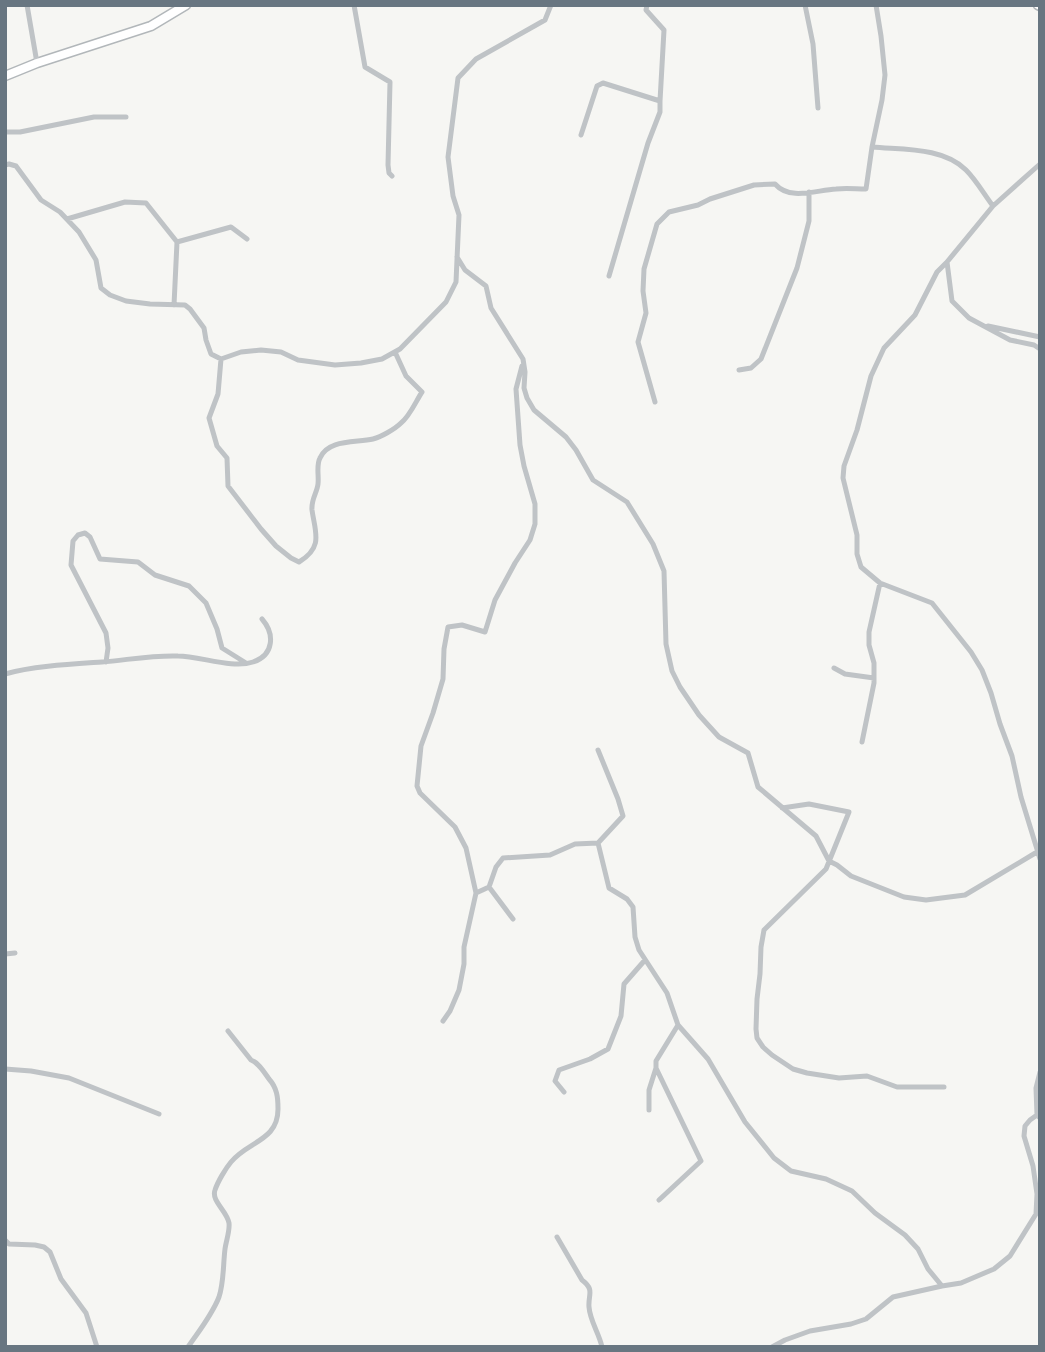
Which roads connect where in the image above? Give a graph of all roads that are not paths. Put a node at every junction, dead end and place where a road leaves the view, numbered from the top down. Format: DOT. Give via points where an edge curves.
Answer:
graph roads {
  1 [pos="27,5"];
  2 [pos="186,5"];
  3 [pos="354,5"];
  4 [pos="551,5"];
  5 [pos="647,5"];
  6 [pos="805,5"];
  7 [pos="876,5"];
  8 [pos="37,63"];
  9 [pos="5,76"];
  10 [pos="660,101"];
  11 [pos="818,108"];
  12 [pos="126,117"];
  13 [pos="5,132"];
  14 [pos="581,135"];
  15 [pos="872,147"];
  16 [pos="1040,164"];
  17 [pos="5,165"];
  18 [pos="392,176"];
  19 [pos="809,192"];
  20 [pos="993,206"];
  21 [pos="67,219"];
  22 [pos="247,239"];
  23 [pos="177,242"];
  24 [pos="457,257"];
  25 [pos="947,261"];
  26 [pos="609,276"];
  27 [pos="174,305"];
  28 [pos="986,328"];
  29 [pos="1040,337"];
  30 [pos="1040,349"];
  31 [pos="396,352"];
  32 [pos="221,359"];
  33 [pos="523,359"];
  34 [pos="739,370"];
  35 [pos="655,402"];
  36 [pos="880,583"];
  37 [pos="262,619"];
  38 [pos="106,662"];
  39 [pos="246,663"];
  40 [pos="834,668"];
  41 [pos="5,674"];
  42 [pos="874,678"];
  43 [pos="862,742"];
  44 [pos="598,750"];
  45 [pos="782,808"];
  46 [pos="1036,839"];
  47 [pos="598,844"];
  48 [pos="1037,852"];
  49 [pos="1040,859"];
  50 [pos="829,861"];
  51 [pos="489,887"];
  52 [pos="476,893"];
  53 [pos="513,919"];
  54 [pos="15,953"];
  55 [pos="5,954"];
  56 [pos="645,960"];
  57 [pos="443,1021"];
  58 [pos="678,1025"];
  59 [pos="228,1031"];
  60 [pos="656,1068"];
  61 [pos="5,1069"];
  62 [pos="1040,1072"];
  63 [pos="944,1087"];
  64 [pos="564,1092"];
  65 [pos="649,1110"];
  66 [pos="159,1114"];
  67 [pos="1038,1117"];
  68 [pos="659,1200"];
  69 [pos="556,1237"];
  70 [pos="5,1240"];
  71 [pos="942,1286"];
  72 [pos="97,1347"];
  73 [pos="188,1347"];
  74 [pos="602,1347"];
  75 [pos="772,1347"];
  1 -- 8 [label="street"];
  2 -- 8 [label="street" via="150,26"];
  3 -- 18 [label="street" via="365,66 390,82 388,165"];
  4 -- 24 [label="street" via="545,20 476,59 458,78 448,157 459,215"];
  5 -- 10 [label="street" via="646,10 664,30"];
  6 -- 11 [label="street"];
  7 -- 15 [label="street" via="885,75"];
  8 -- 9 [label="street"];
  10 -- 14 [label="street" via="603,83 597,86"];
  10 -- 26 [label="street"];
  12 -- 13 [label="street" via="94,117"];
  15 -- 19 [label="street" via="866,189"];
  15 -- 20 [label="street" via="949,158 966,170"];
  16 -- 20 [label="street"];
  17 -- 21 [label="street" via="16,166 41,201"];
  19 -- 34 [label="street" via="809,221 797,268 761,359 751,368"];
  19 -- 35 [label="street" via="794,194 775,184 754,185 669,212 657,224 644,269 646,313 638,342"];
  20 -- 25 [label="street"];
  21 -- 23 [label="street" via="125,202 146,204"];
  21 -- 27 [label="street" via="93,254 101,288 126,301"];
  22 -- 23 [label="street" via="231,227"];
  23 -- 27 [label="street"];
  24 -- 31 [label="street" via="456,282 446,302"];
  24 -- 33 [label="street" via="465,270 486,286 491,308"];
  25 -- 28 [label="street" via="952,301"];
  25 -- 36 [label="street" via="915,315 884,348 844,466 861,567"];
  27 -- 32 [label="street" via="190,309 204,328 211,354"];
  28 -- 29 [label="street"];
  28 -- 30 [label="street"];
  31 -- 32 [label="street" via="382,359 335,365 298,360 281,352 241,352"];
  31 -- 32 [label="street" via="406,376 422,392 402,423 376,438 325,450 318,460 318,487 312,498 315,544 299,562 276,546 228,486 227,458 217,446 209,418 218,394"];
  33 -- 45 [label="street" via="524,388 534,410 566,437 593,480 626,502 653,544 664,571 666,644 680,687 719,737 748,753 758,787"];
  33 -- 52 [label="street" via="516,389 520,445 535,504 535,524 495,600 485,632 462,625 448,627 443,679 421,747 417,786 454,827 466,848"];
  36 -- 42 [label="street" via="869,632"];
  36 -- 46 [label="street" via="932,603 976,661 991,692"];
  37 -- 39 [label="street" via="271,645 262,657"];
  38 -- 39 [label="street" via="169,655"];
  38 -- 39 [label="street" via="106,633 71,565 73,541 85,533 100,559 138,562 155,575 189,586 206,603 222,648"];
  38 -- 41 [label="street"];
  40 -- 42 [label="street"];
  42 -- 43 [label="street"];
  44 -- 47 [label="street" via="623,816"];
  45 -- 50 [label="street" via="816,836"];
  45 -- 50 [label="street" via="809,804 849,812"];
  46 -- 48 [label="street"];
  47 -- 51 [label="street" via="575,844 550,855 503,859"];
  47 -- 56 [label="street" via="609,888 633,907 635,937"];
  48 -- 49 [label="street"];
  48 -- 50 [label="street" via="965,895 926,900 904,897 852,876"];
  50 -- 63 [label="street" via="827,869 764,930 757,1038 772,1055 807,1073 867,1076 897,1087"];
  51 -- 52 [label="street"];
  51 -- 53 [label="street"];
  52 -- 57 [label="street" via="459,990"];
  54 -- 55 [label="street"];
  56 -- 58 [label="street" via="667,993"];
  56 -- 64 [label="street" via="624,984 621,1016 608,1049 559,1070 555,1081"];
  58 -- 60 [label="street"];
  58 -- 71 [label="street" via="708,1059 745,1122 774,1158 790,1171 852,1191 905,1235"];
  59 -- 73 [label="street" via="275,1085 278,1116 270,1132 232,1161 215,1191 230,1225 223,1279 210,1316"];
  60 -- 65 [label="street"];
  60 -- 68 [label="street" via="701,1161"];
  61 -- 66 [label="street" via="69,1078"];
  62 -- 67 [label="street"];
  67 -- 71 [label="street" via="1025,1126 1024,1136 1033,1166 1036,1214 1010,1256 994,1269"];
  69 -- 74 [label="street" via="590,1289 589,1308"];
  70 -- 72 [label="street" via="50,1252 61,1279 86,1313"];
  71 -- 75 [label="street" via="893,1297 866,1319 810,1331"];
}
